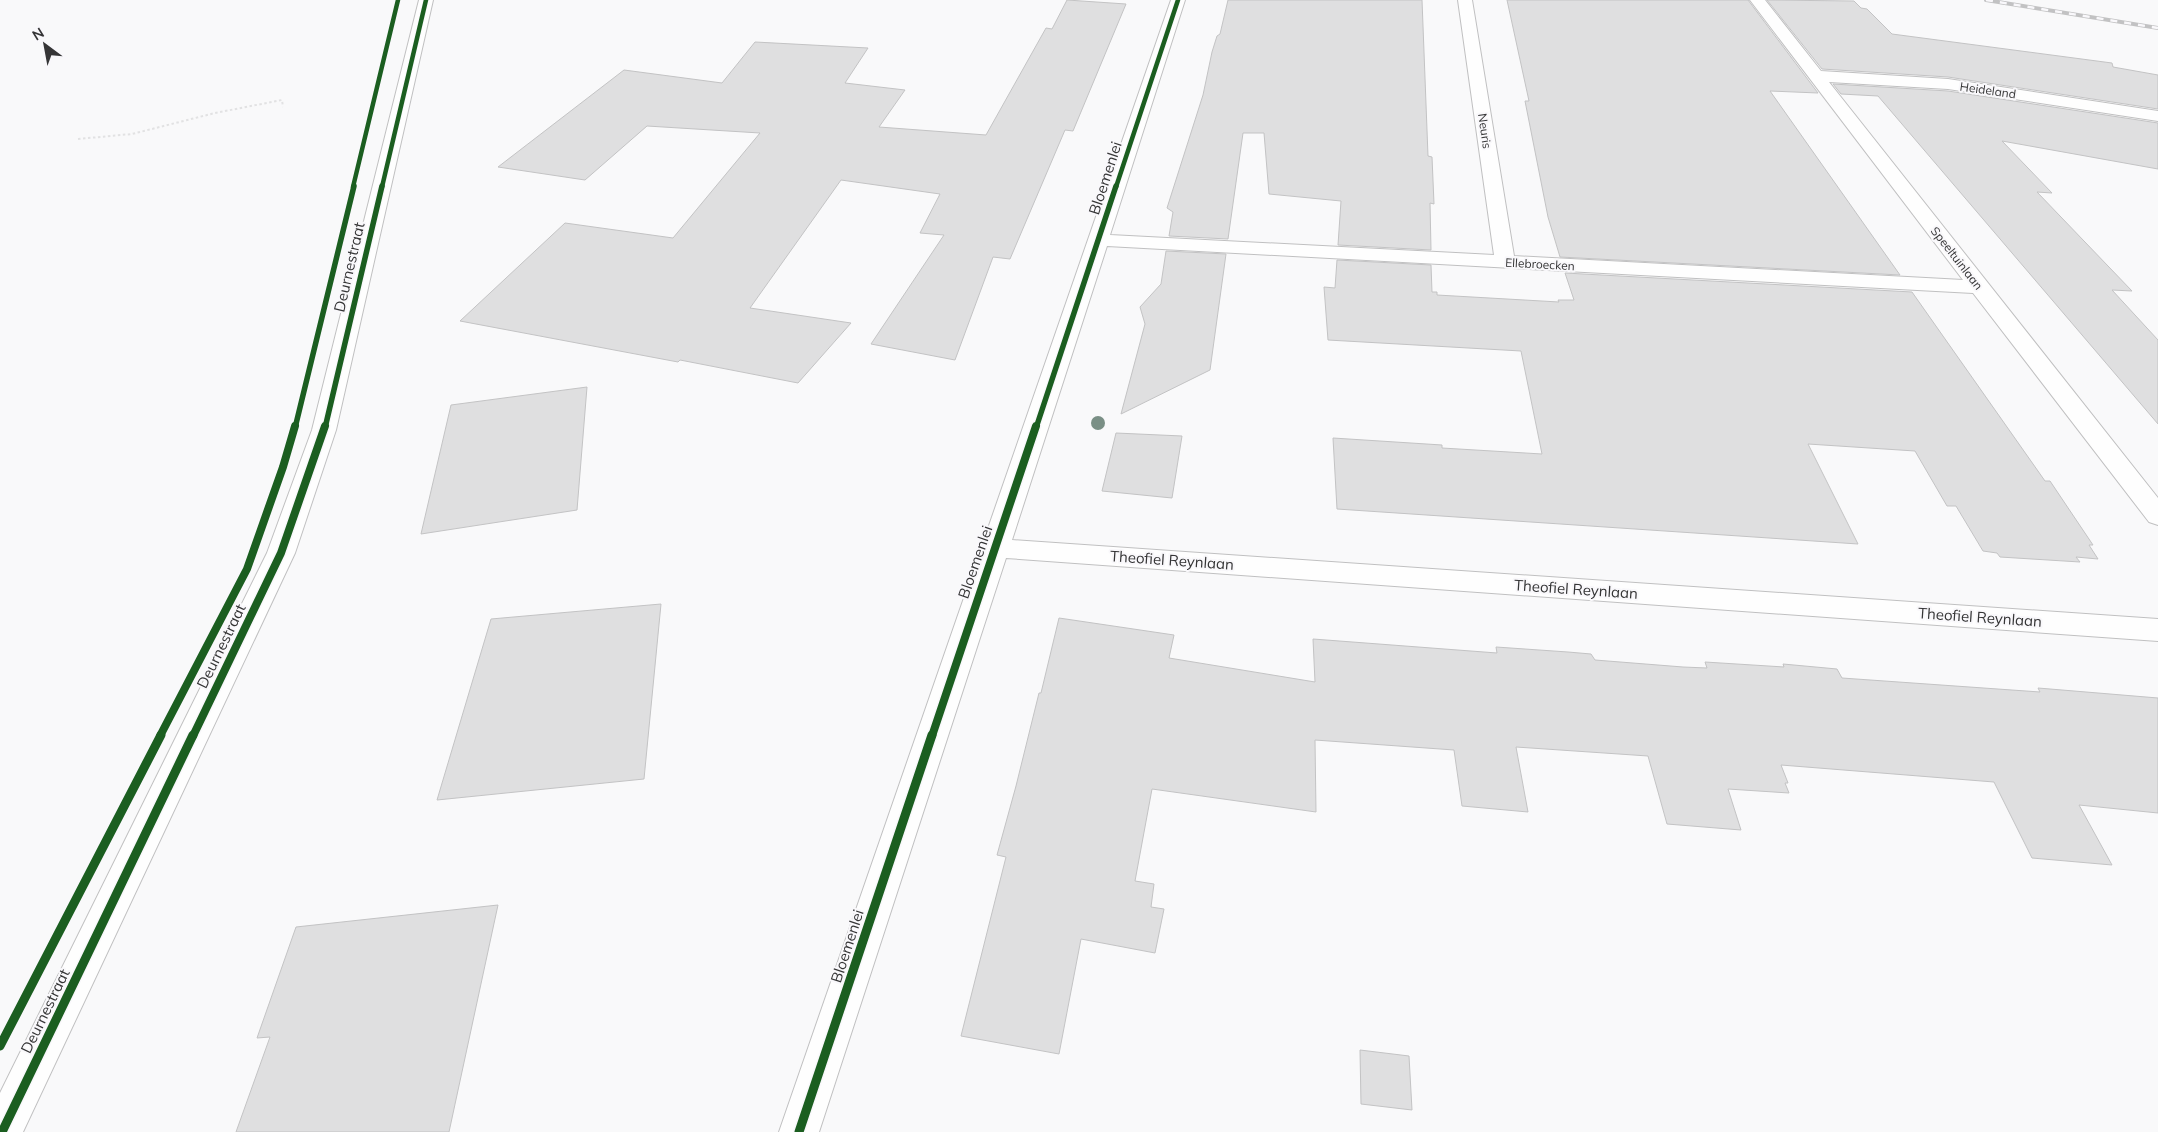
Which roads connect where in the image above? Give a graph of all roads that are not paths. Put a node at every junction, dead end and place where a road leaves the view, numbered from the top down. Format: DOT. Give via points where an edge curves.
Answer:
graph roads {
  1 [pos="426,0"];
  2 [pos="1178,0"];
  3 [pos="1466,0"];
  4 [pos="1757,0"];
  5 [pos="1816,76"];
  6 [pos="2158,116"];
  7 [pos="1099,240"];
  8 [pos="1504,262"];
  9 [pos="1980,287"];
  10 [pos="2158,516"];
  11 [pos="994,548"];
  12 [pos="2158,630"];
  13 [pos="2,1132"];
  14 [pos="799,1132"];
  1 -- 13 [label="street, Deurnestraat" via="324,430 281,553"];
  2 -- 7 [label="street, Bloemenlei"];
  3 -- 8 [label="street, Neuris"];
  4 -- 5 [label="street, Speeltuinlaan"];
  5 -- 6 [label="street, Heideland" via="1948,84"];
  5 -- 9 [label="street, Speeltuinlaan"];
  7 -- 8 [label="street, Ellebroecken"];
  7 -- 11 [label="street, Bloemenlei"];
  8 -- 9 [label="street, Ellebroecken"];
  9 -- 10 [label="street, Speeltuinlaan"];
  11 -- 12 [label="street, Theofiel Reynlaan"];
  11 -- 14 [label="street, Bloemenlei"];
}
